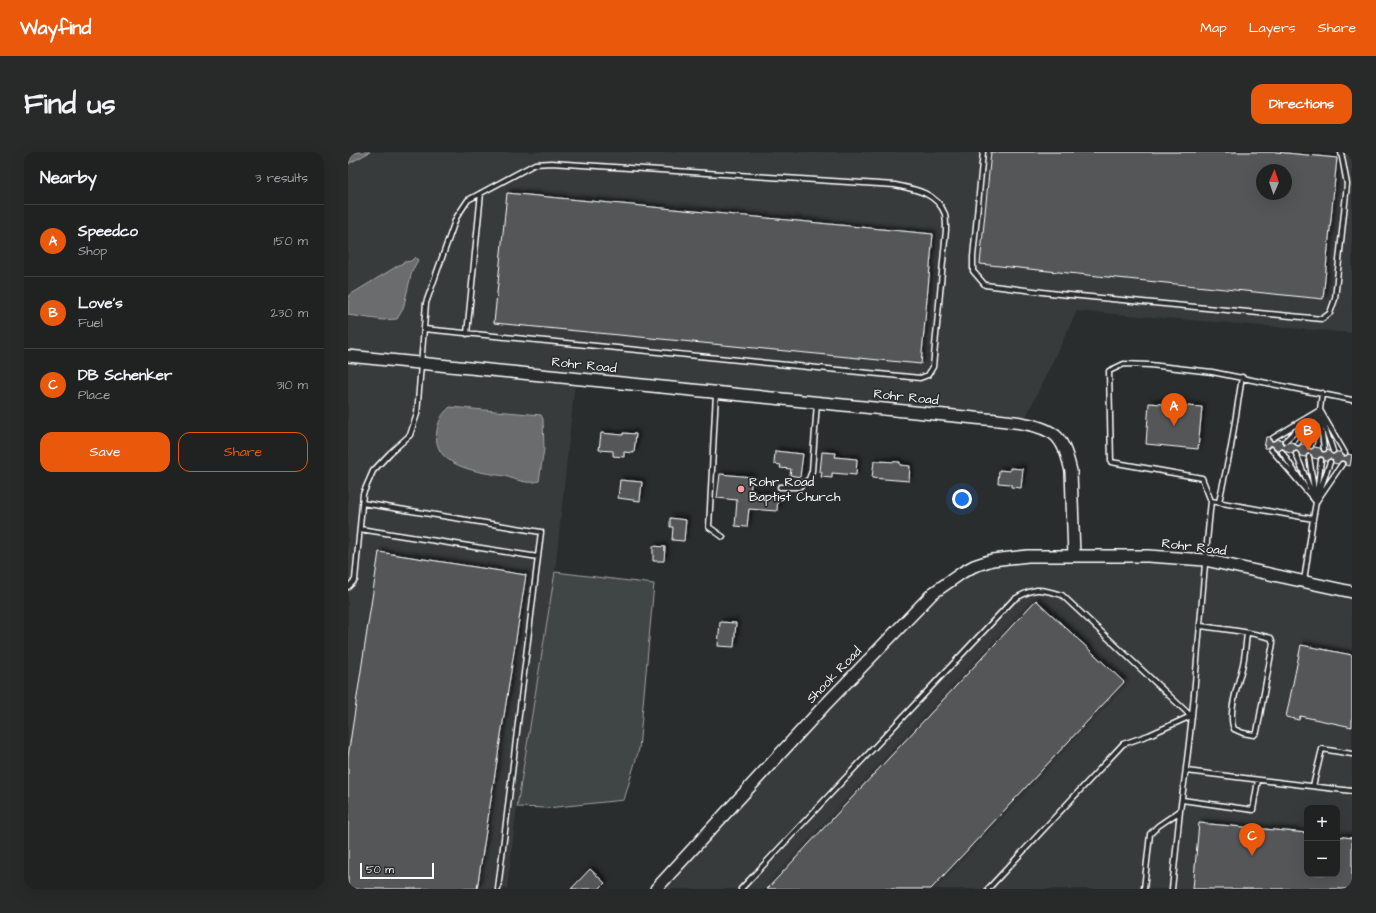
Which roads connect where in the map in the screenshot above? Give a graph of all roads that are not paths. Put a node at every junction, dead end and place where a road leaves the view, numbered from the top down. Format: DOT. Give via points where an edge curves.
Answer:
graph roads {
  1 [pos="983,152"];
  2 [pos="1341,152"];
  3 [pos="481,193"];
  4 [pos="424,329"];
  5 [pos="467,334"];
  6 [pos="348,356"];
  7 [pos="421,363"];
  8 [pos="1242,377"];
  9 [pos="716,393"];
  10 [pos="1322,393"];
  11 [pos="1352,400"];
  12 [pos="817,402"];
  13 [pos="1320,410"];
  14 [pos="1273,438"];
  15 [pos="1284,441"];
  16 [pos="1298,443"];
  17 [pos="1312,446"];
  18 [pos="1271,449"];
  19 [pos="1324,449"];
  20 [pos="1333,451"];
  21 [pos="1282,452"];
  22 [pos="1345,453"];
  23 [pos="1296,454"];
  24 [pos="1309,457"];
  25 [pos="1321,460"];
  26 [pos="1330,462"];
  27 [pos="1342,464"];
  28 [pos="780,487"];
  29 [pos="1211,501"];
  30 [pos="1219,502"];
  31 [pos="1316,502"];
  32 [pos="362,503"];
  33 [pos="1313,519"];
  34 [pos="360,529"];
  35 [pos="723,536"];
  36 [pos="1074,556"];
  37 [pos="538,557"];
  38 [pos="1205,560"];
  39 [pos="1304,582"];
  40 [pos="348,587"];
  41 [pos="1352,592"];
  42 [pos="1200,626"];
  43 [pos="1247,633"];
  44 [pos="1191,716"];
  45 [pos="1352,754"];
  46 [pos="1186,772"];
  47 [pos="1258,780"];
  48 [pos="1313,786"];
  49 [pos="1352,791"];
  50 [pos="1182,800"];
  51 [pos="1180,811"];
  52 [pos="498,889"];
  53 [pos="656,889"];
  54 [pos="741,889"];
  55 [pos="988,889"];
  56 [pos="1144,889"];
  57 [pos="1172,889"];
  1 -- 2 [label="lane" via="972,257 973,271 985,285 1322,319 1330,313 1335,299 1347,184"];
  3 -- 4 [label="lane" via="468,200 456,218 426,303"];
  3 -- 5 [label="lane"];
  3 -- 5 [label="lane" via="535,164 551,163 895,185 922,191 939,202 945,215 946,230 933,367 928,375 920,378"];
  4 -- 5 [label="lane"];
  4 -- 7 [label="lane"];
  6 -- 7 [label="street, Rohr Road"];
  7 -- 9 [label="street, Rohr Road"];
  7 -- 32 [label="lane" via="417,414 410,435 373,471"];
  8 -- 10 [label="lane"];
  8 -- 29 [label="lane" via="1150,365 1124,364 1108,371 1111,462 1202,478"];
  8 -- 30 [label="lane"];
  9 -- 12 [label="street, Rohr Road"];
  9 -- 35 [label="lane" via="709,527"];
  10 -- 11 [label="lane"];
  10 -- 13 [label="lane"];
  12 -- 28 [label="lane" via="812,471 799,487"];
  12 -- 36 [label="street, Rohr Road" via="1023,424 1046,430 1057,437 1064,448 1071,471"];
  13 -- 14 [label="lane"];
  13 -- 15 [label="lane"];
  13 -- 16 [label="lane"];
  13 -- 17 [label="lane"];
  13 -- 19 [label="lane"];
  13 -- 20 [label="lane"];
  13 -- 22 [label="lane"];
  18 -- 31 [label="lane"];
  21 -- 31 [label="lane"];
  23 -- 31 [label="lane"];
  24 -- 31 [label="lane"];
  25 -- 31 [label="lane"];
  26 -- 31 [label="lane"];
  27 -- 31 [label="lane"];
  29 -- 30 [label="lane"];
  29 -- 38 [label="lane"];
  30 -- 33 [label="lane"];
  31 -- 33 [label="lane"];
  32 -- 34 [label="lane"];
  32 -- 37 [label="lane" via="541,532"];
  33 -- 39 [label="lane"];
  34 -- 37 [label="lane"];
  34 -- 40 [label="lane" via="354,580"];
  36 -- 38 [label="street, Rohr Road" via="1148,556"];
  36 -- 53 [label="street, Shook Road" via="1028,556 983,562 963,572 933,593 824,706"];
  37 -- 52 [label="lane"];
  38 -- 39 [label="street, Rohr Road"];
  38 -- 42 [label="lane"];
  39 -- 41 [label="street, Rohr Road"];
  42 -- 43 [label="lane"];
  42 -- 44 [label="lane"];
  43 -- 43 [label="lane" via="1232,723 1234,729 1254,735 1257,732 1274,643 1271,638"];
  44 -- 46 [label="lane"];
  44 -- 54 [label="lane" via="1062,594 1047,590 1026,592 1013,600"];
  44 -- 55 [label="lane" via="1123,744"];
  45 -- 48 [label="lane" via="1322,749"];
  46 -- 47 [label="lane"];
  46 -- 50 [label="lane"];
  47 -- 48 [label="lane"];
  47 -- 50 [label="lane" via="1253,810"];
  48 -- 49 [label="lane"];
  50 -- 51 [label="lane"];
  51 -- 56 [label="lane" via="1150,834"];
  51 -- 57 [label="lane"];
}
